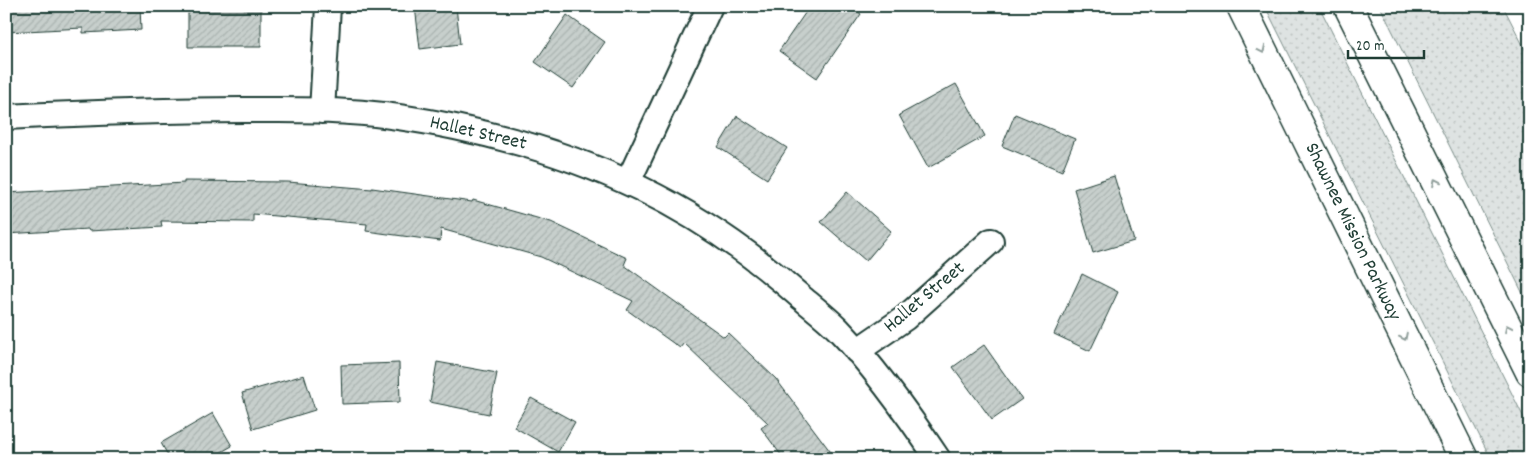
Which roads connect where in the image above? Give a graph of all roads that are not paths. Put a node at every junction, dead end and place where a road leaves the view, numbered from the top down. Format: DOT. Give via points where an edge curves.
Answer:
graph roads {
  1 [pos="328,6"];
  2 [pos="710,6"];
  3 [pos="1240,6"];
  4 [pos="1348,6"];
  5 [pos="322,110"];
  6 [pos="6,117"];
  7 [pos="628,182"];
  8 [pos="991,241"];
  9 [pos="857,351"];
  10 [pos="1530,372"];
  11 [pos="938,459"];
  12 [pos="1464,459"];
  1 -- 5 [label="street"];
  2 -- 7 [label="street"];
  3 -- 12 [label="highway, Shawnee Mission Parkway, one-way"];
  10 -- 4 [label="highway, one-way"];
  5 -- 6 [label="street, Hallet Street" via="148,110"];
  5 -- 7 [label="street, Hallet Street" via="428,122 497,136 575,159"];
  7 -- 9 [label="street, Hallet Street" via="711,228 772,271"];
  8 -- 9 [label="street, Hallet Street" via="905,318"];
  9 -- 11 [label="street, Hallet Street" via="899,401"];
}
